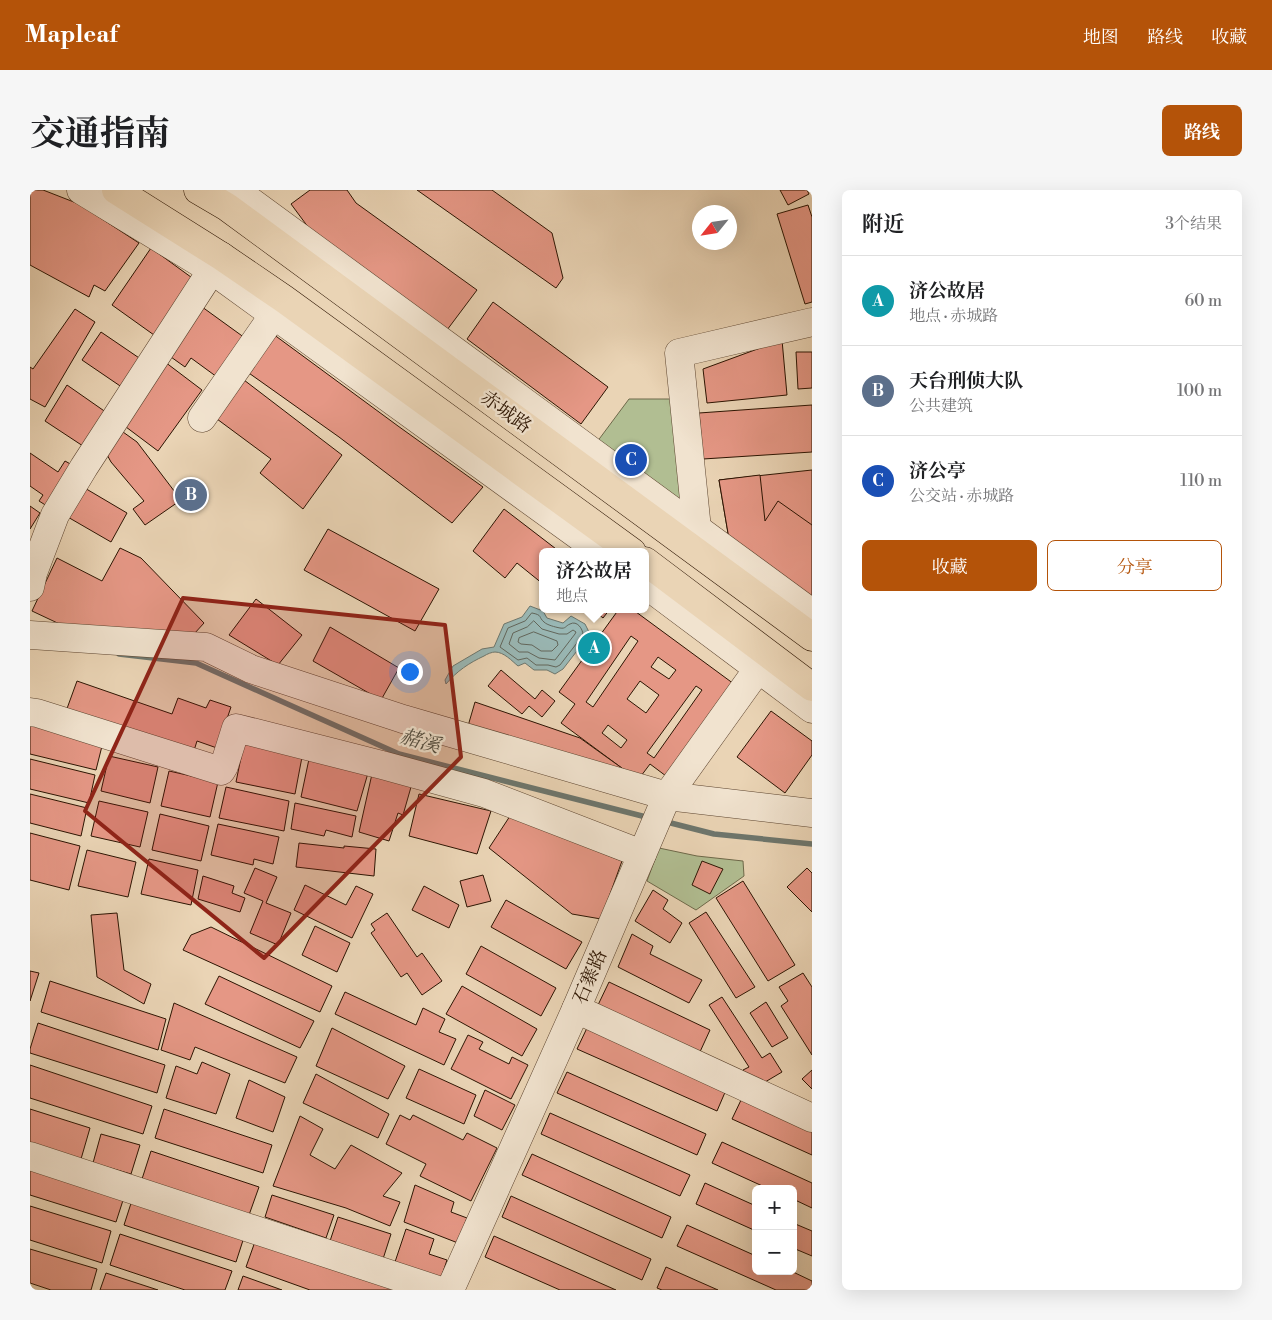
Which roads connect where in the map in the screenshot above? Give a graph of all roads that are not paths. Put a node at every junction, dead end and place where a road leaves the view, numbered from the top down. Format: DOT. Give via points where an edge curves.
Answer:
graph roads {
  1 [pos="116,190"];
  2 [pos="198,190"];
  3 [pos="235,190"];
  4 [pos="86,191"];
  5 [pos="217,263"];
  6 [pos="279,307"];
  7 [pos="812,322"];
  8 [pos="202,418"];
  9 [pos="697,529"];
  10 [pos="596,548"];
  11 [pos="626,548"];
  12 [pos="704,558"];
  13 [pos="649,564"];
  14 [pos="30,587"];
  15 [pos="649,587"];
  16 [pos="812,613"];
  17 [pos="30,635"];
  18 [pos="812,637"];
  19 [pos="758,668"];
  20 [pos="812,687"];
  21 [pos="812,709"];
  22 [pos="30,712"];
  23 [pos="667,796"];
  24 [pos="812,813"];
  25 [pos="642,854"];
  26 [pos="576,1009"];
  27 [pos="812,1118"];
  28 [pos="30,1156"];
  29 [pos="438,1290"];
  30 [pos="450,1290"];
  1 -- 5 [label="main road, 赤城路"];
  2 -- 12 [label="main road, 赤城路" via="227,207"];
  3 -- 9 [label="street"];
  4 -- 5 [label="street"];
  5 -- 6 [label="main road, 赤城路"];
  5 -- 14 [label="street" via="55,515"];
  6 -- 8 [label="street"];
  6 -- 10 [label="street"];
  6 -- 11 [label="main road, 赤城路"];
  7 -- 9 [label="street" via="678,354"];
  9 -- 12 [label="street"];
  9 -- 16 [label="street"];
  12 -- 18 [label="main road, 赤城路"];
  13 -- 20 [label="main road"];
  15 -- 19 [label="street"];
  17 -- 23 [label="street" via="206,647 251,669 386,713"];
  19 -- 21 [label="street"];
  19 -- 23 [label="street, 石寨路"];
  22 -- 25 [label="street" via="221,772 236,728 484,793"];
  23 -- 24 [label="street"];
  23 -- 25 [label="street, 石寨路"];
  25 -- 26 [label="street, 石寨路"];
  26 -- 27 [label="street"];
  26 -- 30 [label="street, 石寨路"];
  28 -- 29 [label="street"];
}
